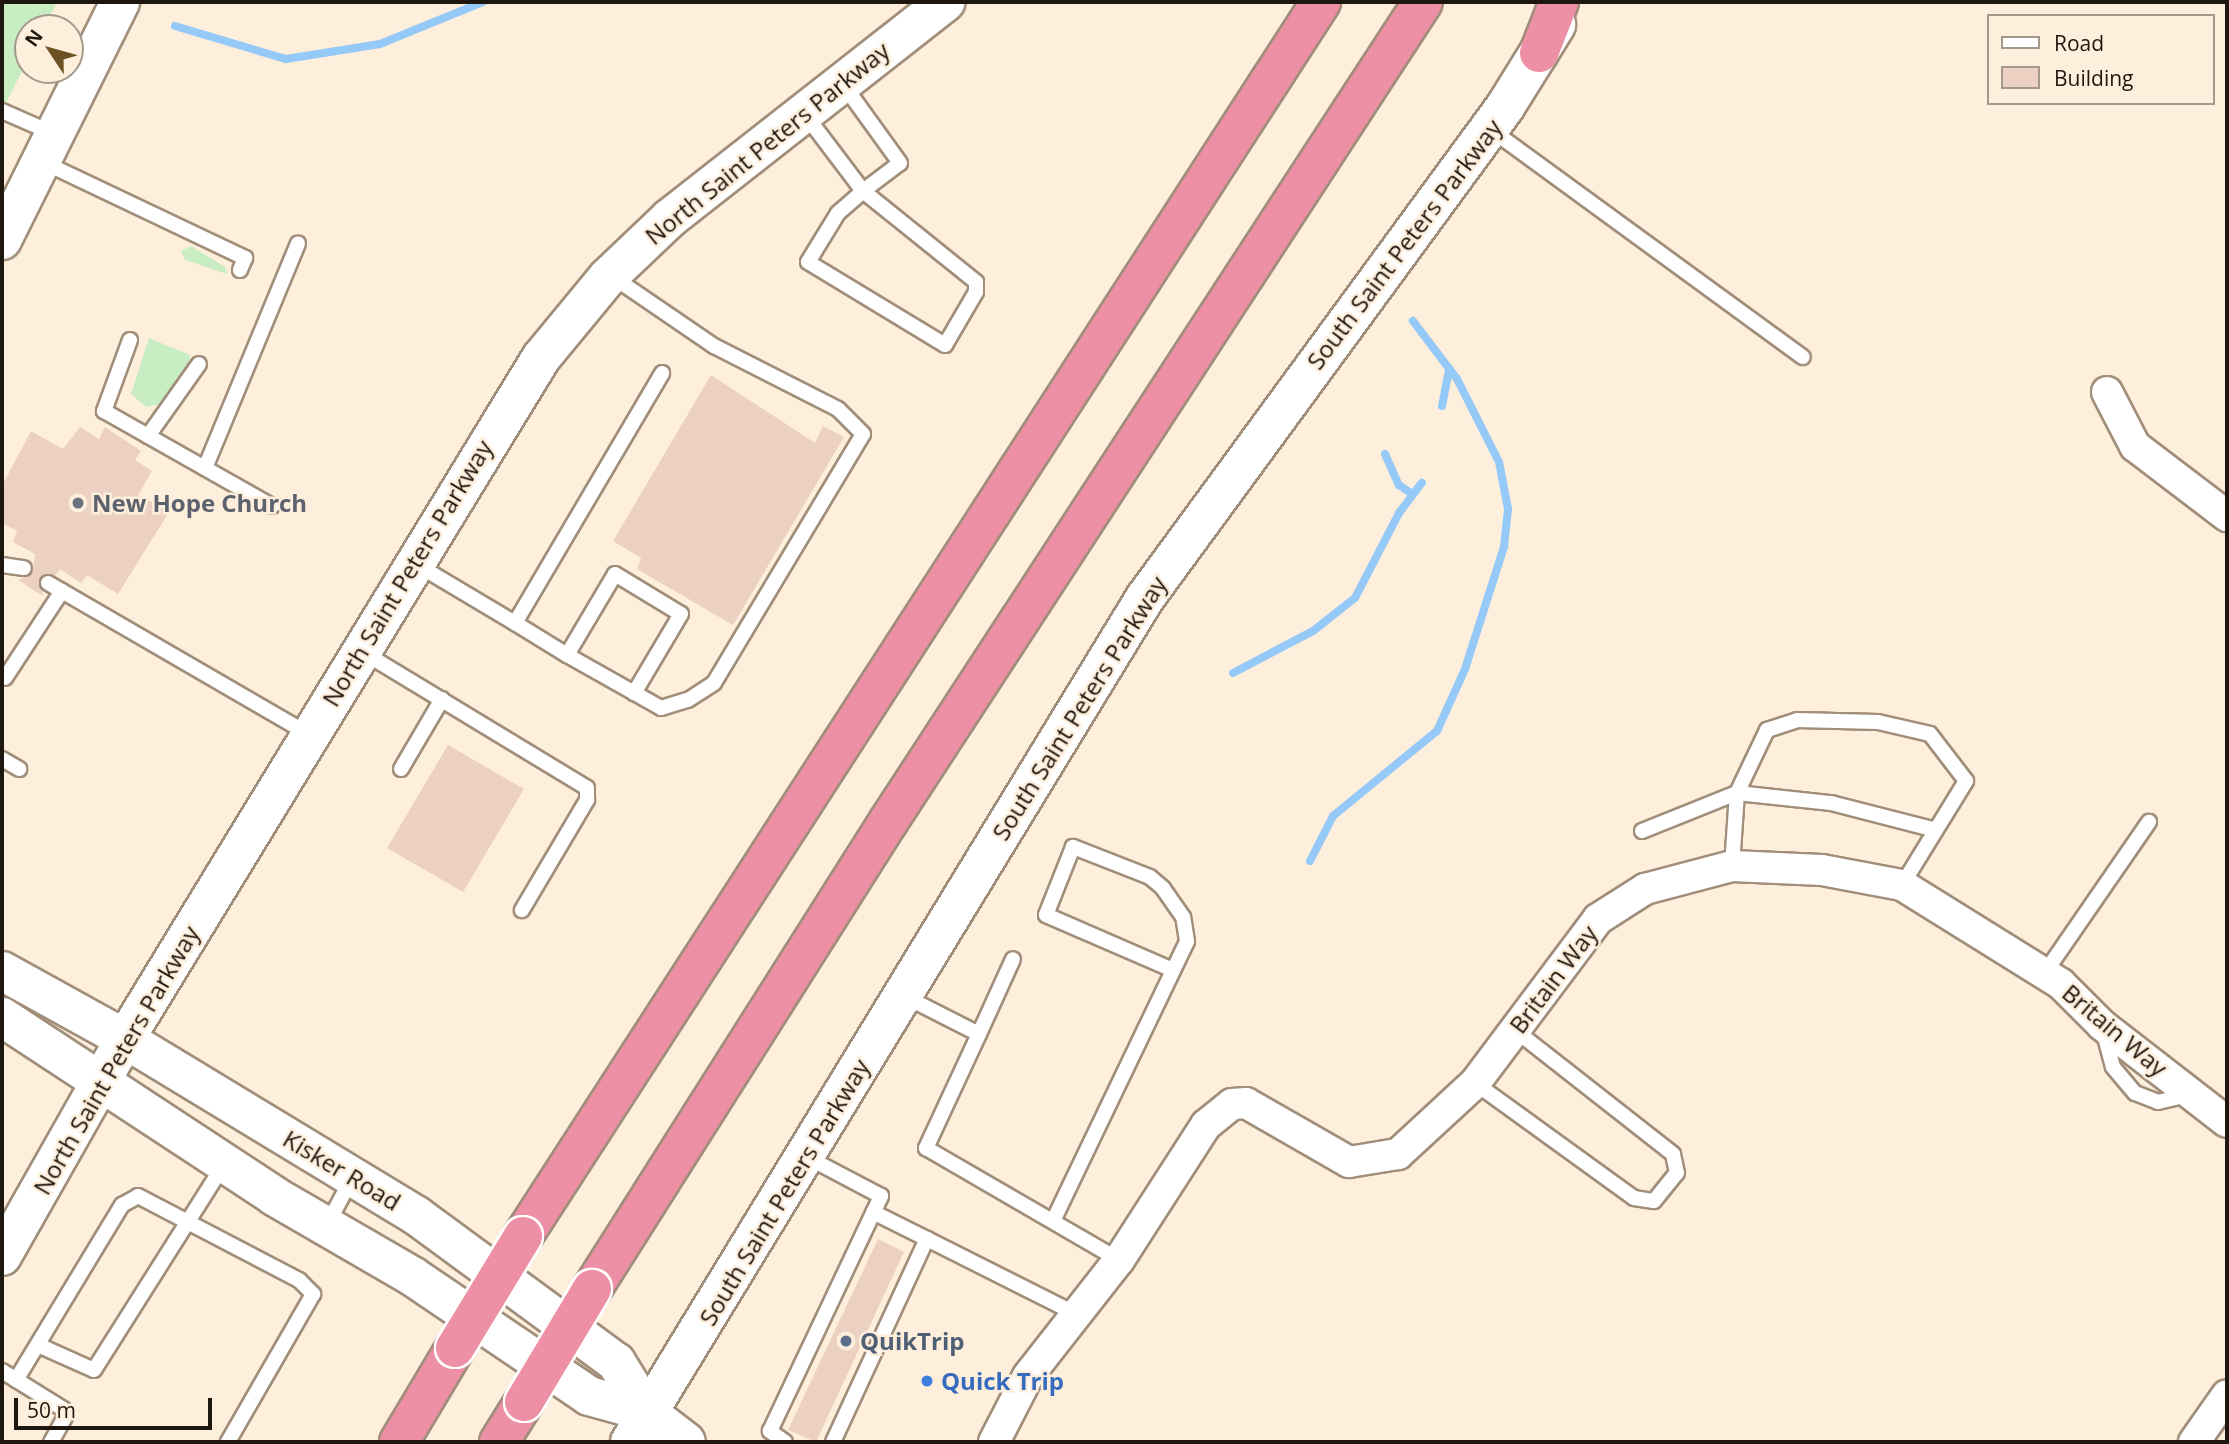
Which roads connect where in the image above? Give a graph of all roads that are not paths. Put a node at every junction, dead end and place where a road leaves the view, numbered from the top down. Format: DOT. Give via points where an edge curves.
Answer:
graph roads {
  1 [pos="120,2"];
  2 [pos="945,2"];
  3 [pos="1291,2"];
  4 [pos="1321,2"];
  5 [pos="1423,2"];
  6 [pos="1559,2"];
  7 [pos="1570,2"];
  8 [pos="1539,53"];
  9 [pos="841,82"];
  10 [pos="2,111"];
  11 [pos="803,112"];
  12 [pos="1489,129"];
  13 [pos="50,148"];
  14 [pos="1201,190"];
  15 [pos="863,191"];
  16 [pos="2,240"];
  17 [pos="298,243"];
  18 [pos="240,270"];
  19 [pos="611,275"];
  20 [pos="130,340"];
  21 [pos="1803,357"];
  22 [pos="200,363"];
  23 [pos="662,373"];
  24 [pos="2108,392"];
  25 [pos="148,436"];
  26 [pos="205,468"];
  27 [pos="272,506"];
  28 [pos="2227,516"];
  29 [pos="412,561"];
  30 [pos="2,565"];
  31 [pos="24,568"];
  32 [pos="48,583"];
  33 [pos="62,591"];
  34 [pos="515,623"];
  35 [pos="360,651"];
  36 [pos="567,655"];
  37 [pos="3,679"];
  38 [pos="634,693"];
  39 [pos="442,699"];
  40 [pos="310,735"];
  41 [pos="2,759"];
  42 [pos="19,769"];
  43 [pos="401,769"];
  44 [pos="1737,793"];
  45 [pos="2149,822"];
  46 [pos="1936,830"];
  47 [pos="1642,831"];
  48 [pos="1731,866"];
  49 [pos="1902,885"];
  50 [pos="522,910"];
  51 [pos="1013,959"];
  52 [pos="1173,970"];
  53 [pos="2,971"];
  54 [pos="2045,974"];
  55 [pos="903,995"];
  56 [pos="2,1017"];
  57 [pos="1516,1030"];
  58 [pos="979,1034"];
  59 [pos="125,1039"];
  60 [pos="99,1083"];
  61 [pos="1475,1083"];
  62 [pos="2227,1122"];
  63 [pos="806,1156"];
  64 [pos="224,1164"];
  65 [pos="352,1177"];
  66 [pos="873,1212"];
  67 [pos="189,1219"];
  68 [pos="1054,1219"];
  69 [pos="326,1226"];
  70 [pos="928,1239"];
  71 [pos="2,1256"];
  72 [pos="1119,1259"];
  73 [pos="1076,1314"];
  74 [pos="38,1345"];
  75 [pos="2,1371"];
  76 [pos="16,1380"];
  77 [pos="2227,1395"];
  78 [pos="639,1427"];
  79 [pos="51,1442"];
  80 [pos="228,1442"];
  81 [pos="398,1442"];
  82 [pos="499,1442"];
  83 [pos="687,1442"];
  84 [pos="785,1442"];
  85 [pos="833,1442"];
  86 [pos="994,1442"];
  87 [pos="2194,1442"];
  1 -- 13 [label="main road"];
  2 -- 9 [label="main road, North Saint Peters Parkway"];
  3 -- 14 [label="highway"];
  4 -- 14 [label="highway"];
  5 -- 82 [label="highway, bridge" via="873,845"];
  6 -- 8 [label="highway"];
  7 -- 8 [label="main road, South Saint Peters Parkway"];
  8 -- 12 [label="main road, South Saint Peters Parkway"];
  9 -- 11 [label="main road, North Saint Peters Parkway"];
  9 -- 15 [label="lane" via="900,163"];
  10 -- 13 [label="lane"];
  11 -- 15 [label="lane"];
  11 -- 19 [label="main road, North Saint Peters Parkway" via="713,181"];
  12 -- 21 [label="lane"];
  12 -- 55 [label="main road, South Saint Peters Parkway" via="1145,598"];
  13 -- 16 [label="main road"];
  13 -- 18 [label="lane" via="245,258"];
  14 -- 81 [label="highway, bridge" via="771,845"];
  15 -- 15 [label="lane" via="976,282 976,292 945,345 808,262 838,213"];
  17 -- 26 [label="lane"];
  19 -- 29 [label="main road, North Saint Peters Parkway" via="541,358"];
  19 -- 38 [label="lane" via="714,346 838,409 863,433 715,683 688,700 661,708"];
  20 -- 25 [label="lane" via="104,411"];
  22 -- 25 [label="lane"];
  23 -- 34 [label="lane"];
  24 -- 28 [label="street" via="2135,446"];
  25 -- 26 [label="lane"];
  26 -- 27 [label="lane"];
  29 -- 34 [label="lane"];
  29 -- 35 [label="main road, North Saint Peters Parkway"];
  30 -- 31 [label="lane"];
  32 -- 33 [label="lane"];
  33 -- 37 [label="lane"];
  33 -- 40 [label="lane"];
  34 -- 36 [label="lane"];
  35 -- 39 [label="lane"];
  35 -- 40 [label="main road, North Saint Peters Parkway"];
  36 -- 38 [label="lane"];
  36 -- 38 [label="lane" via="615,574 681,614"];
  39 -- 43 [label="lane"];
  39 -- 50 [label="lane" via="587,788 587,800"];
  40 -- 59 [label="main road, North Saint Peters Parkway"];
  41 -- 42 [label="lane"];
  44 -- 46 [label="lane" via="1831,803"];
  44 -- 46 [label="lane" via="1767,730 1797,720 1878,722 1930,734 1966,781"];
  44 -- 47 [label="lane"];
  44 -- 48 [label="lane"];
  45 -- 54 [label="lane"];
  46 -- 49 [label="lane"];
  48 -- 49 [label="street, Britain Way" via="1822,870"];
  48 -- 57 [label="street, Britain Way" via="1645,889 1598,919"];
  49 -- 54 [label="street, Britain Way"];
  51 -- 58 [label="lane"];
  52 -- 52 [label="lane" via="1187,931 1163,888 1150,877 1073,847 1046,915"];
  52 -- 68 [label="lane"];
  53 -- 59 [label="main road, Kisker Road"];
  54 -- 62 [label="street, Britain Way"];
  55 -- 58 [label="lane"];
  55 -- 63 [label="main road, South Saint Peters Parkway"];
  56 -- 60 [label="main road, Kisker Road"];
  57 -- 61 [label="street, Britain Way"];
  57 -- 61 [label="lane" via="1673,1154 1677,1172 1654,1201 1634,1198"];
  58 -- 68 [label="lane" via="926,1148"];
  59 -- 60 [label="main road, North Saint Peters Parkway"];
  59 -- 65 [label="main road, Kisker Road"];
  60 -- 64 [label="main road, Kisker Road"];
  60 -- 71 [label="main road, North Saint Peters Parkway"];
  61 -- 72 [label="street, Britain Way" via="1398,1154 1349,1162 1246,1103 1232,1104 1206,1125"];
  63 -- 66 [label="lane" via="881,1196"];
  63 -- 78 [label="main road, South Saint Peters Parkway"];
  64 -- 67 [label="lane"];
  64 -- 69 [label="main road, Kisker Road"];
  65 -- 69 [label="lane"];
  65 -- 78 [label="main road, Kisker Road" via="417,1216 616,1362"];
  66 -- 70 [label="lane"];
  66 -- 84 [label="lane" via="771,1431"];
  67 -- 74 [label="lane" via="138,1196 122,1205"];
  67 -- 74 [label="lane" via="94,1370"];
  67 -- 80 [label="lane" via="299,1280 313,1294"];
  68 -- 72 [label="lane"];
  69 -- 78 [label="main road, Kisker Road" via="412,1276"];
  70 -- 73 [label="lane"];
  70 -- 85 [label="lane"];
  72 -- 73 [label="street"];
  73 -- 86 [label="street" via="1028,1376"];
  74 -- 76 [label="lane"];
  75 -- 76 [label="lane"];
  76 -- 79 [label="lane" via="63,1409 65,1417"];
  77 -- 87 [label="street"];
  78 -- 83 [label="main road, Kisker Road"];
}
